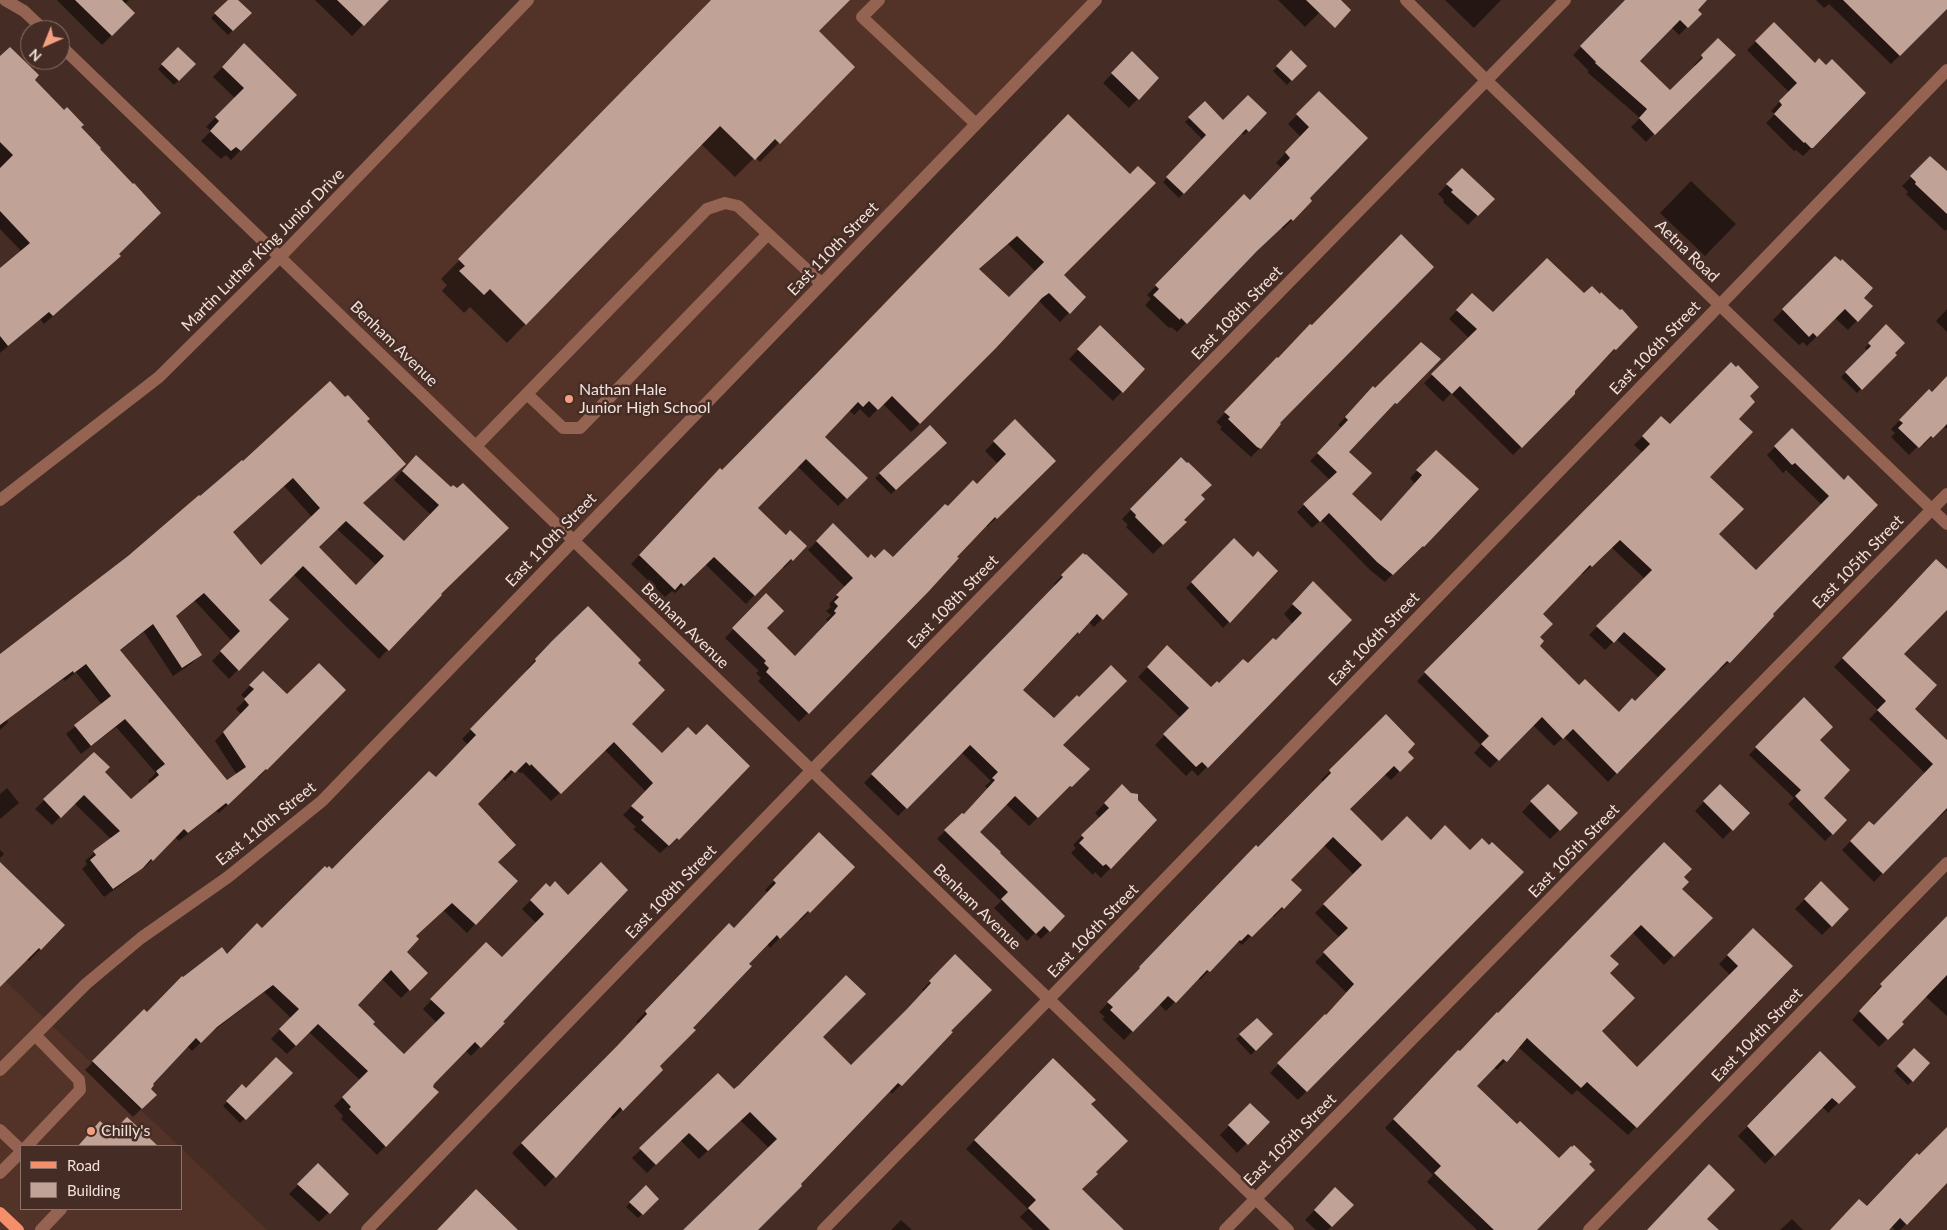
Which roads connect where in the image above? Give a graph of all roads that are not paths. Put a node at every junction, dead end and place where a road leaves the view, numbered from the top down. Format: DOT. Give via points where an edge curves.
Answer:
graph roads {
  1 [pos="5,0"];
  2 [pos="528,0"];
  3 [pos="879,0"];
  4 [pos="1096,0"];
  5 [pos="1406,0"];
  6 [pos="1565,0"];
  7 [pos="33,20"];
  8 [pos="70,55"];
  9 [pos="1947,70"];
  10 [pos="1487,81"];
  11 [pos="976,124"];
  12 [pos="768,234"];
  13 [pos="280,257"];
  14 [pos="822,284"];
  15 [pos="1719,304"];
  16 [pos="527,394"];
  17 [pos="476,446"];
  18 [pos="1947,494"];
  19 [pos="0,500"];
  20 [pos="1932,510"];
  21 [pos="1947,524"];
  22 [pos="574,541"];
  23 [pos="812,770"];
  24 [pos="1947,863"];
  25 [pos="1049,999"];
  26 [pos="35,1035"];
  27 [pos="0,1070"];
  28 [pos="0,1130"];
  29 [pos="28,1145"];
  30 [pos="20,1150"];
  31 [pos="20,1152"];
  32 [pos="0,1173"];
  33 [pos="1256,1199"];
  34 [pos="60,1210"];
  35 [pos="0,1213"];
  36 [pos="18,1230"];
  37 [pos="41,1230"];
  38 [pos="367,1230"];
  39 [pos="823,1230"];
  40 [pos="1224,1230"];
  41 [pos="1288,1230"];
  42 [pos="1589,1230"];
  1 -- 7 [label="street"];
  2 -- 13 [label="street, Martin Luther King Junior Drive"];
  3 -- 11 [label="street" via="862,17"];
  4 -- 11 [label="street, East 110th Street"];
  5 -- 10 [label="street, Aetna Road"];
  6 -- 10 [label="street, East 108th Street"];
  8 -- 13 [label="street, Benham Avenue"];
  9 -- 15 [label="street, East 106th Street"];
  10 -- 15 [label="street, Aetna Road"];
  10 -- 23 [label="street, East 108th Street"];
  11 -- 14 [label="street, East 110th Street"];
  12 -- 14 [label="street"];
  12 -- 16 [label="street" via="738,206 725,204 707,210"];
  12 -- 16 [label="street" via="580,428 563,428"];
  13 -- 17 [label="street, Benham Avenue"];
  13 -- 19 [label="street, Martin Luther King Junior Drive" via="159,377"];
  14 -- 22 [label="street, East 110th Street"];
  15 -- 20 [label="street, Aetna Road"];
  15 -- 25 [label="street, East 106th Street"];
  16 -- 17 [label="street"];
  17 -- 22 [label="street, Benham Avenue"];
  18 -- 20 [label="street, East 105th Street"];
  20 -- 21 [label="street, Aetna Road"];
  20 -- 33 [label="street, East 105th Street"];
  22 -- 23 [label="street, Benham Avenue"];
  22 -- 26 [label="street, East 110th Street" via="322,801 228,877 127,949"];
  23 -- 25 [label="street, Benham Avenue"];
  23 -- 38 [label="street, East 108th Street"];
  24 -- 42 [label="street, East 104th Street"];
  25 -- 33 [label="street, Benham Avenue"];
  25 -- 39 [label="street, East 106th Street"];
  26 -- 27 [label="street, East 110th Street"];
  26 -- 29 [label="street" via="79,1080 80,1090"];
  28 -- 30 [label="street"];
  31 -- 32 [label="street"];
  33 -- 40 [label="street, East 105th Street"];
  33 -- 41 [label="street, Benham Avenue"];
  34 -- 37 [label="street"];
  35 -- 36 [label="main road"];
}
